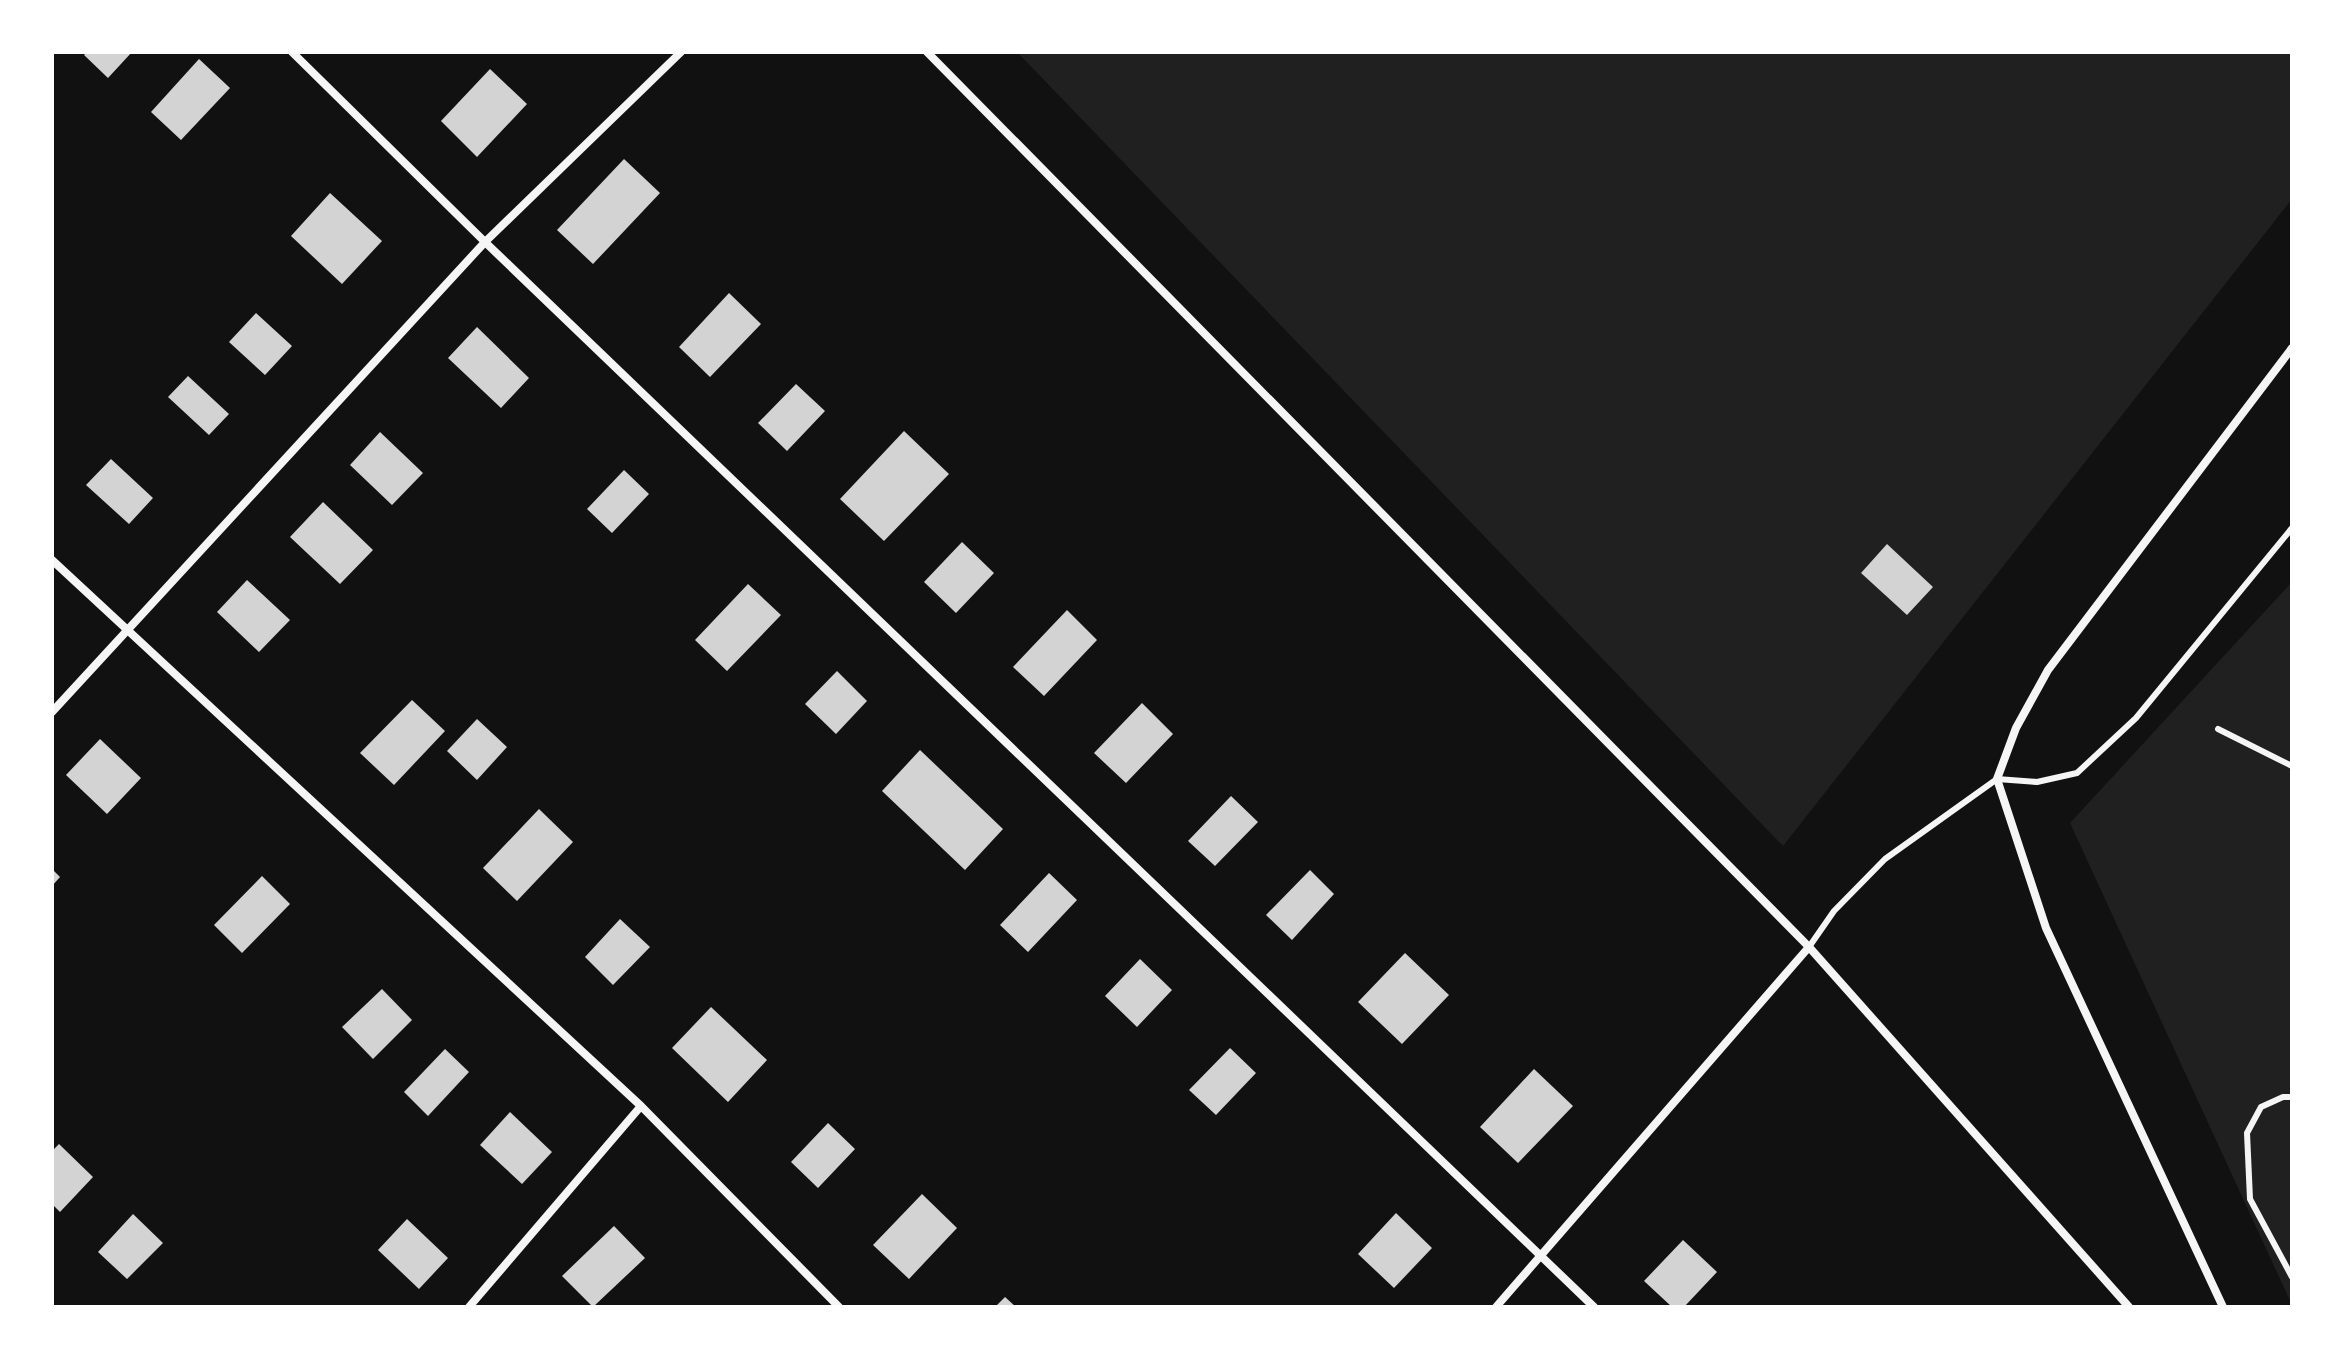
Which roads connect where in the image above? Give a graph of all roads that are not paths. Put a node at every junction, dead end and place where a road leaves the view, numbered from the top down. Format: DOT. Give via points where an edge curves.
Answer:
graph roads {
  1 [pos="292,52"];
  2 [pos="681,52"];
  3 [pos="927,52"];
  4 [pos="485,242"];
  5 [pos="2292,348"];
  6 [pos="2292,528"];
  7 [pos="52,560"];
  8 [pos="128,633"];
  9 [pos="52,712"];
  10 [pos="2218,729"];
  11 [pos="2292,766"];
  12 [pos="1997,779"];
  13 [pos="1809,947"];
  14 [pos="2292,1097"];
  15 [pos="641,1106"];
  16 [pos="1539,1258"];
  17 [pos="2292,1277"];
  18 [pos="469,1307"];
  19 [pos="839,1307"];
  20 [pos="1496,1307"];
  21 [pos="1594,1307"];
  22 [pos="2129,1307"];
  23 [pos="2223,1307"];
  1 -- 4 [label="street"];
  2 -- 4 [label="street"];
  3 -- 13 [label="street"];
  4 -- 8 [label="street"];
  4 -- 16 [label="street"];
  5 -- 12 [label="street" via="2048,670 2016,728"];
  6 -- 12 [label="lane" via="2136,718 2077,773 2037,782"];
  7 -- 8 [label="street"];
  8 -- 9 [label="street"];
  8 -- 15 [label="street"];
  10 -- 11 [label="lane"];
  12 -- 13 [label="lane" via="1885,859 1834,911"];
  12 -- 23 [label="street" via="2046,928"];
  13 -- 16 [label="street"];
  13 -- 22 [label="street"];
  14 -- 17 [label="lane" via="2261,1107 2247,1133 2250,1199"];
  15 -- 18 [label="street"];
  15 -- 19 [label="street"];
  16 -- 20 [label="street"];
  16 -- 21 [label="street"];
}
